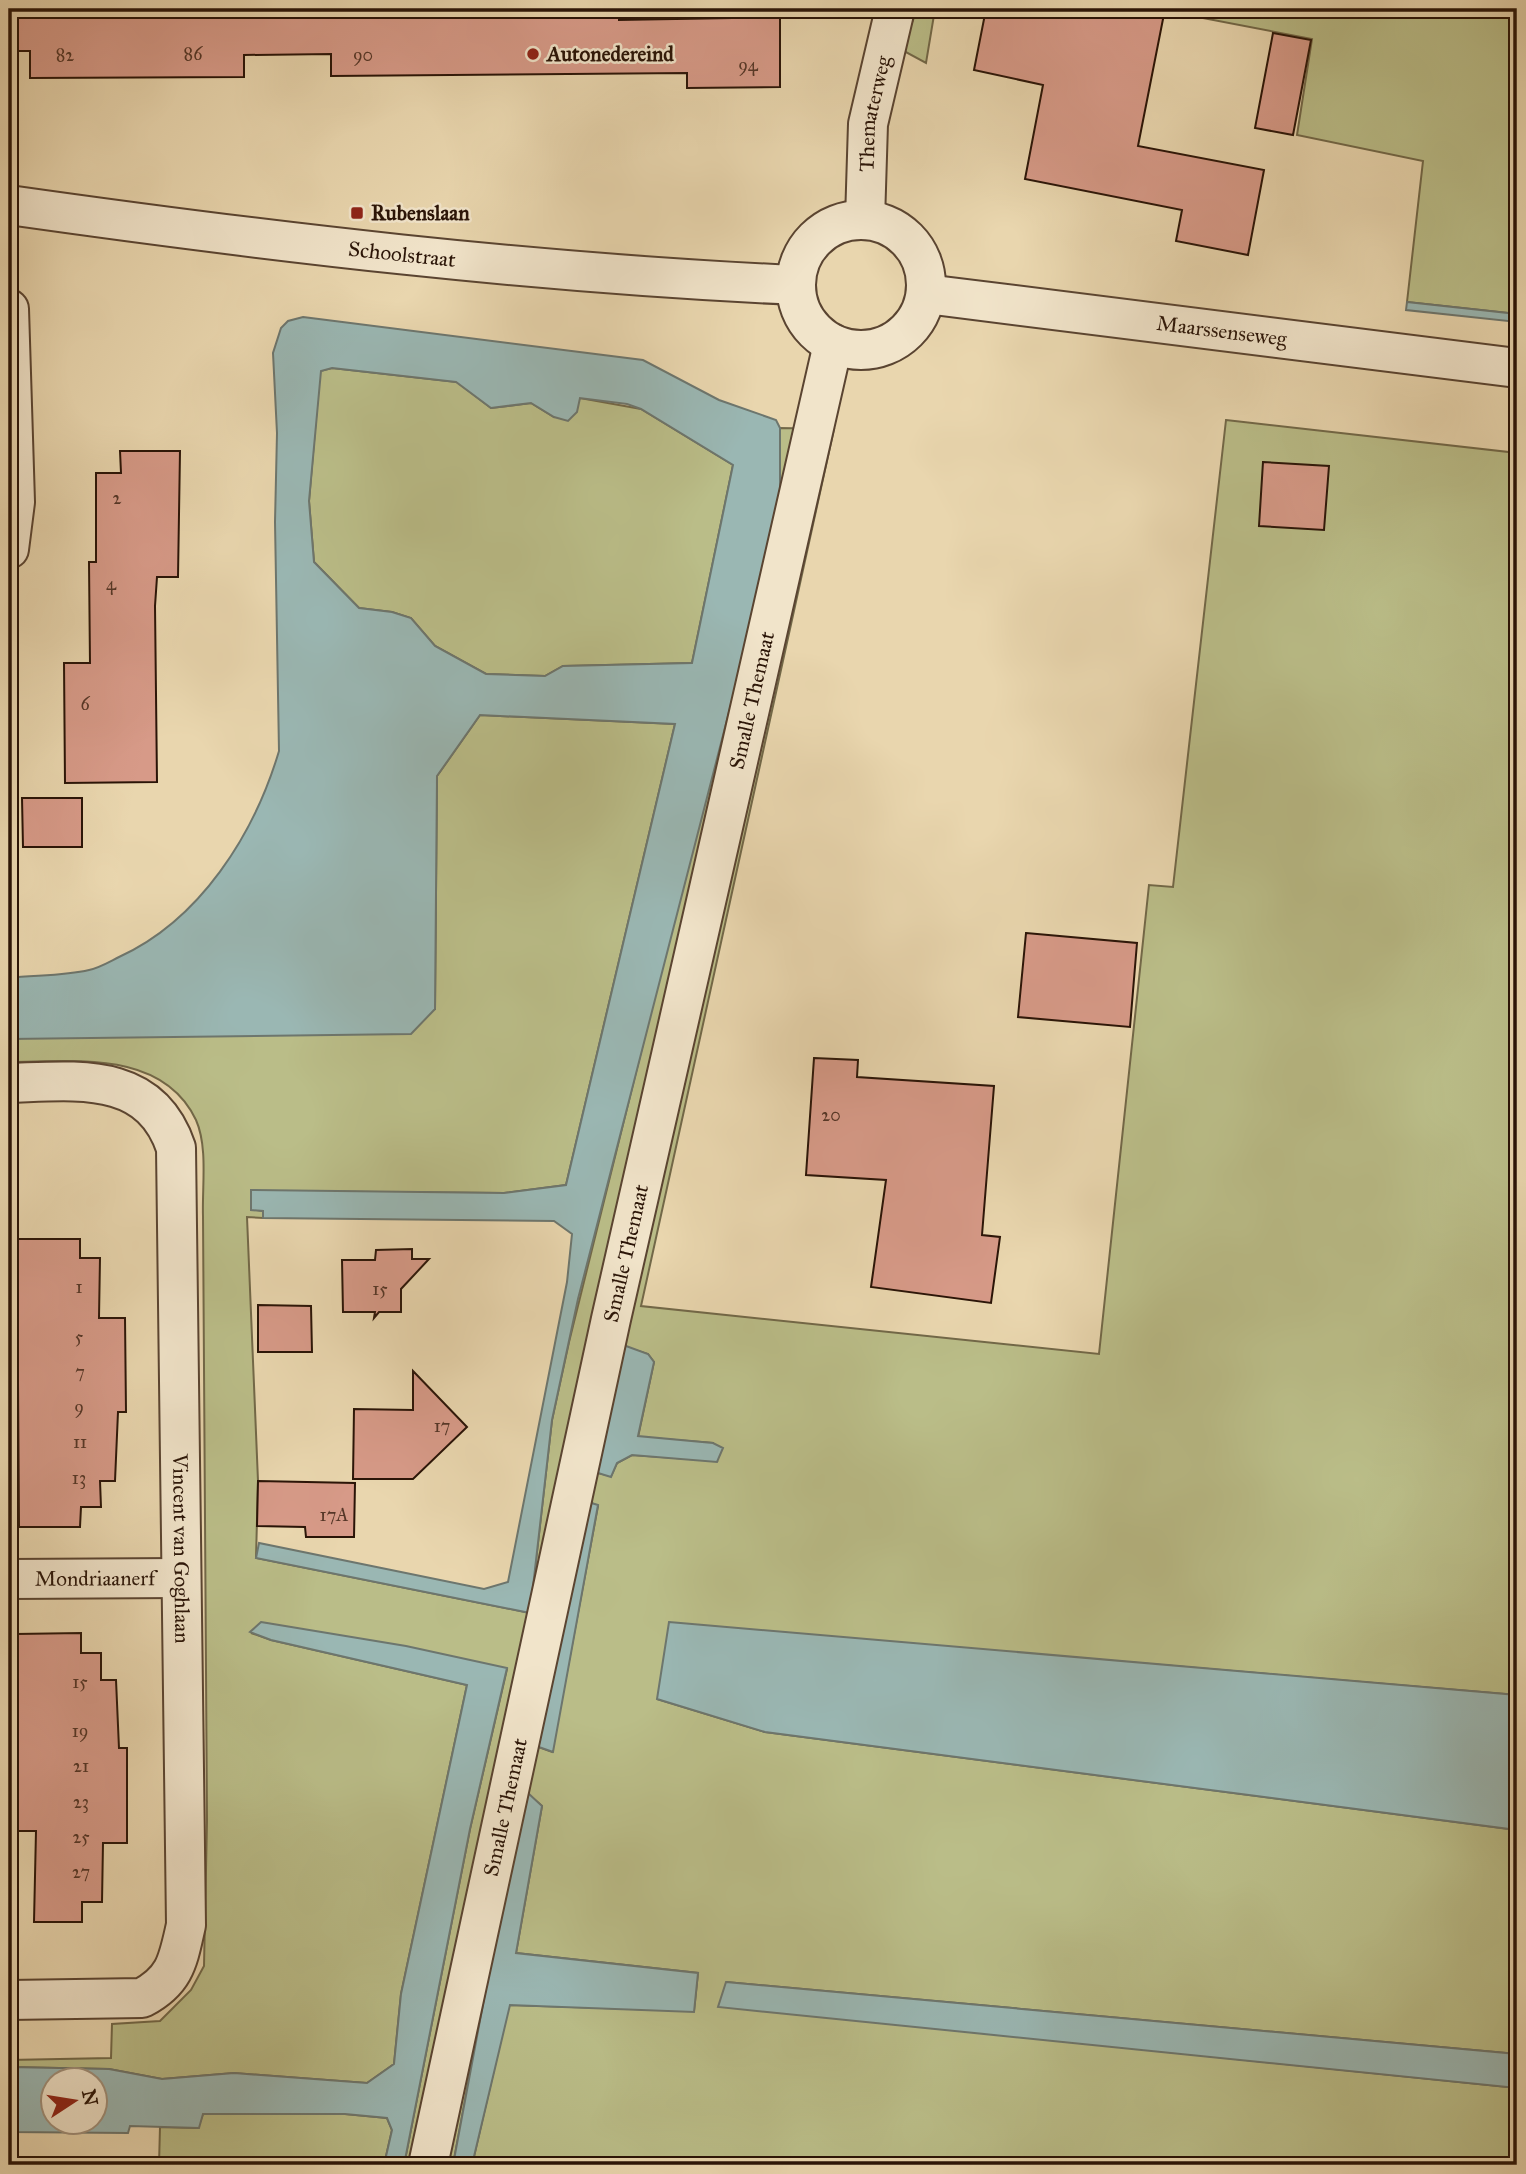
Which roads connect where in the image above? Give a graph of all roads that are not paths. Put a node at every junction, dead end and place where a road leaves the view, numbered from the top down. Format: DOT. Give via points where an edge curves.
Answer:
graph roads {
  1 [pos="895,9"];
  2 [pos="9,205"];
  3 [pos="865,220"];
  4 [pos="796,285"];
  5 [pos="926,294"];
  6 [pos="9,309"];
  7 [pos="833,344"];
  8 [pos="1517,368"];
  9 [pos="9,549"];
  10 [pos="9,1083"];
  11 [pos="179,1578"];
  12 [pos="9,1579"];
  13 [pos="9,2000"];
  14 [pos="428,2165"];
  1 -- 3 [label="street, Thematerweg" via="869,124"];
  2 -- 4 [label="street, Schoolstraat" via="225,236 463,261"];
  3 -- 4 [label="street" via="825,230 809,245 799,264"];
  3 -- 5 [label="street" via="904,236 918,253"];
  4 -- 7 [label="street" via="807,319"];
  5 -- 7 [label="street" via="914,321 892,342 873,349"];
  5 -- 8 [label="street, Maarssenseweg"];
  6 -- 9 [label="street" via="15,502"];
  7 -- 14 [label="street, Smalle Themaat" via="611,1319"];
  10 -- 11 [label="street, Vincent van Goghlaan" via="82,1081 121,1089 159,1111 170,1129 176,1148 177,1184"];
  11 -- 12 [label="street, Mondriaanerf"];
  11 -- 13 [label="street, Vincent van Goghlaan" via="186,1925 176,1967 160,1989 142,1998"];
}
